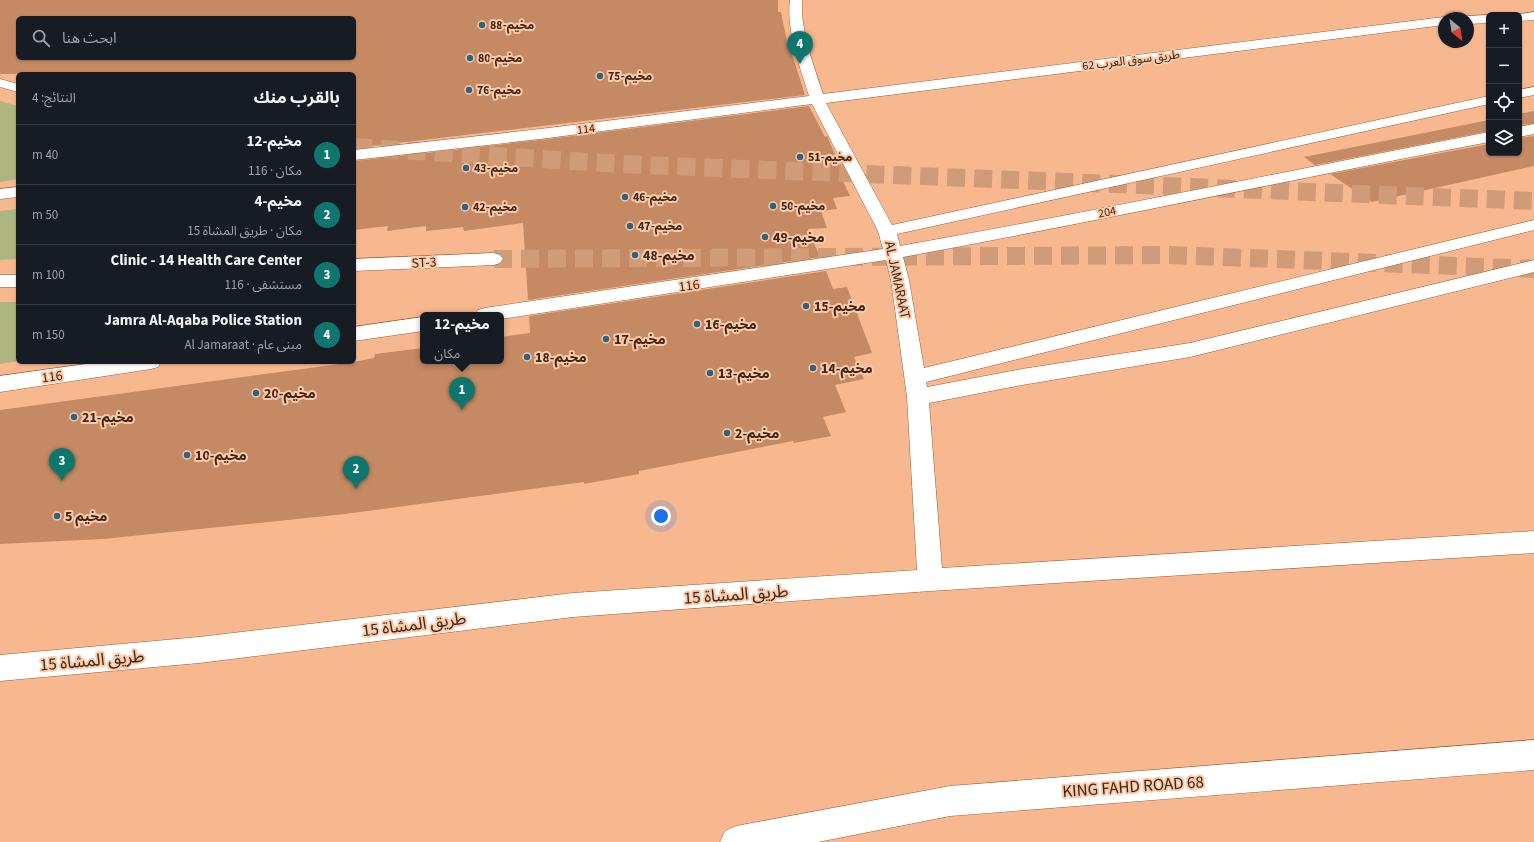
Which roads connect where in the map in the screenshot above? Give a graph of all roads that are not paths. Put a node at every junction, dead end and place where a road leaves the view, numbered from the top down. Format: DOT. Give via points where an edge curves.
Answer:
graph roads {
  1 [pos="796,0"];
  2 [pos="1534,16"];
  3 [pos="1522,17"];
  4 [pos="1486,18"];
  5 [pos="1474,19"];
  6 [pos="1438,22"];
  7 [pos="0,83"];
  8 [pos="16,87"];
  9 [pos="1534,91"];
  10 [pos="1522,93"];
  11 [pos="817,100"];
  12 [pos="1486,101"];
  13 [pos="1534,129"];
  14 [pos="1522,131"];
  15 [pos="1486,138"];
  16 [pos="356,155"];
  17 [pos="16,192"];
  18 [pos="0,194"];
  19 [pos="1534,225"];
  20 [pos="887,231"];
  21 [pos="893,254"];
  22 [pos="494,259"];
  23 [pos="356,265"];
  24 [pos="1534,266"];
  25 [pos="0,281"];
  26 [pos="16,281"];
  27 [pos="504,312"];
  28 [pos="420,324"];
  29 [pos="356,334"];
  30 [pos="137,364"];
  31 [pos="916,377"];
  32 [pos="0,384"];
  33 [pos="918,397"];
  34 [pos="1534,542"];
  35 [pos="930,580"];
  36 [pos="0,668"];
  37 [pos="1534,755"];
  38 [pos="736,842"];
  1 -- 11 [label="street, AL JAMARAAT" via="795,10 802,49"];
  2 -- 3 [label="street"];
  4 -- 5 [label="street"];
  6 -- 11 [label="street, طريق سوق العرب 62"];
  7 -- 8 [label="street"];
  9 -- 10 [label="street"];
  11 -- 16 [label="street, 114"];
  11 -- 20 [label="street, AL JAMARAAT"];
  12 -- 20 [label="street"];
  13 -- 14 [label="street"];
  15 -- 21 [label="street, 204"];
  17 -- 18 [label="street"];
  19 -- 31 [label="street"];
  20 -- 21 [label="street, AL JAMARAAT"];
  21 -- 27 [label="street, 116"];
  21 -- 31 [label="street, AL JAMARAAT" via="900,280"];
  22 -- 23 [label="street, ST-3"];
  24 -- 33 [label="street" via="1190,350"];
  25 -- 26 [label="street"];
  28 -- 29 [label="street"];
  30 -- 32 [label="street, 116"];
  31 -- 33 [label="street, AL JAMARAAT"];
  33 -- 35 [label="street, AL JAMARAAT"];
  34 -- 35 [label="street, طريق المشاة 15"];
  35 -- 36 [label="street, طريق المشاة 15" via="574,605 199,650"];
  37 -- 38 [label="street, KING FAHD ROAD 68" via="950,801"];
}
